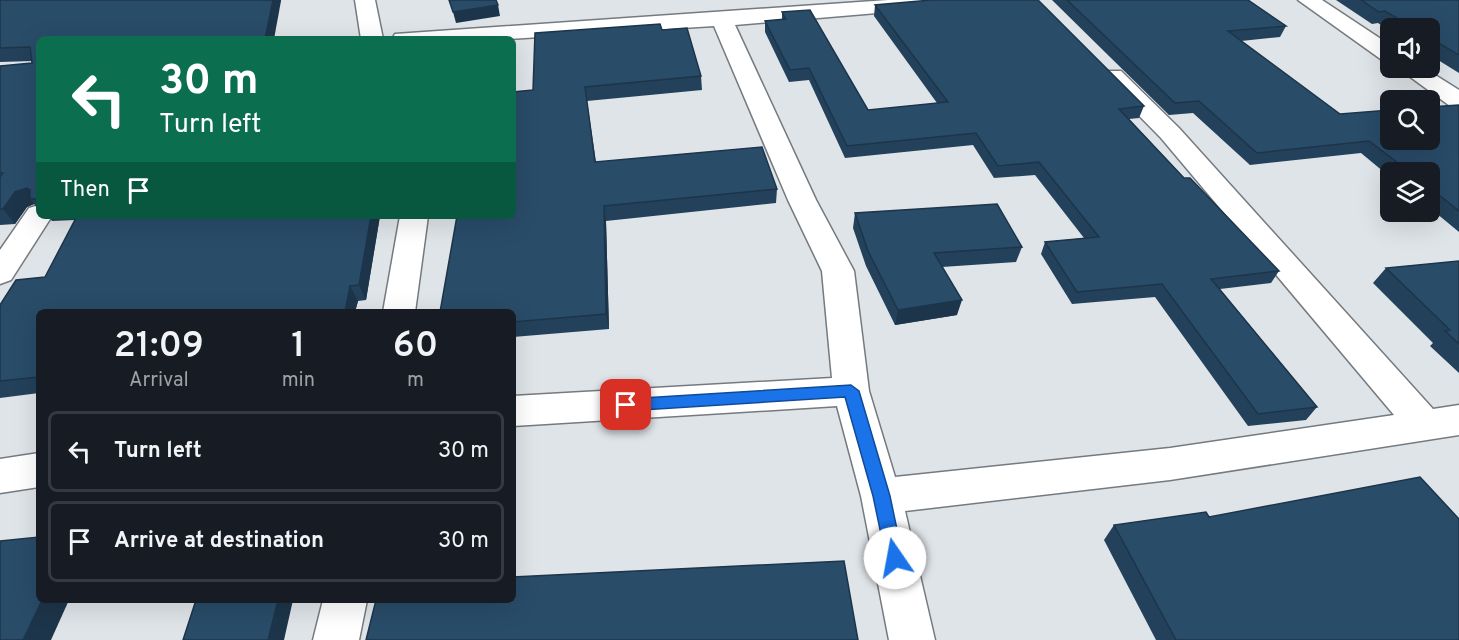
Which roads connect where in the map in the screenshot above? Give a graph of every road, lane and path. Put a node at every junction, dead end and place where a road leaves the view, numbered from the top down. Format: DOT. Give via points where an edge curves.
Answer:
graph roads {
  1 [pos="365,0"];
  2 [pos="960,0"];
  3 [pos="1308,0"];
  4 [pos="736,13"];
  5 [pos="371,36"];
  6 [pos="474,36"];
  7 [pos="1380,48"];
  8 [pos="1096,58"];
  9 [pos="1424,78"];
  10 [pos="1459,101"];
  11 [pos="36,219"];
  12 [pos="414,219"];
  13 [pos="0,273"];
  14 [pos="399,309"];
  15 [pos="851,391"];
  16 [pos="516,411"];
  17 [pos="1441,422"];
  18 [pos="36,470"];
  19 [pos="0,476"];
  20 [pos="882,496"];
  21 [pos="344,603"];
  22 [pos="336,640"];
  23 [pos="912,640"];
  1 -- 5 [label="street"];
  2 -- 4 [label="street"];
  3 -- 7 [label="street"];
  4 -- 6 [label="street"];
  4 -- 15 [label="street" via="802,200 838,272"];
  8 -- 17 [label="street"];
  9 -- 10 [label="street"];
  11 -- 13 [label="street"];
  12 -- 14 [label="street"];
  15 -- 16 [label="street"];
  15 -- 20 [label="street"];
  17 -- 20 [label="street" via="1170,464"];
  18 -- 19 [label="street"];
  20 -- 23 [label="street"];
  21 -- 22 [label="street"];
}
